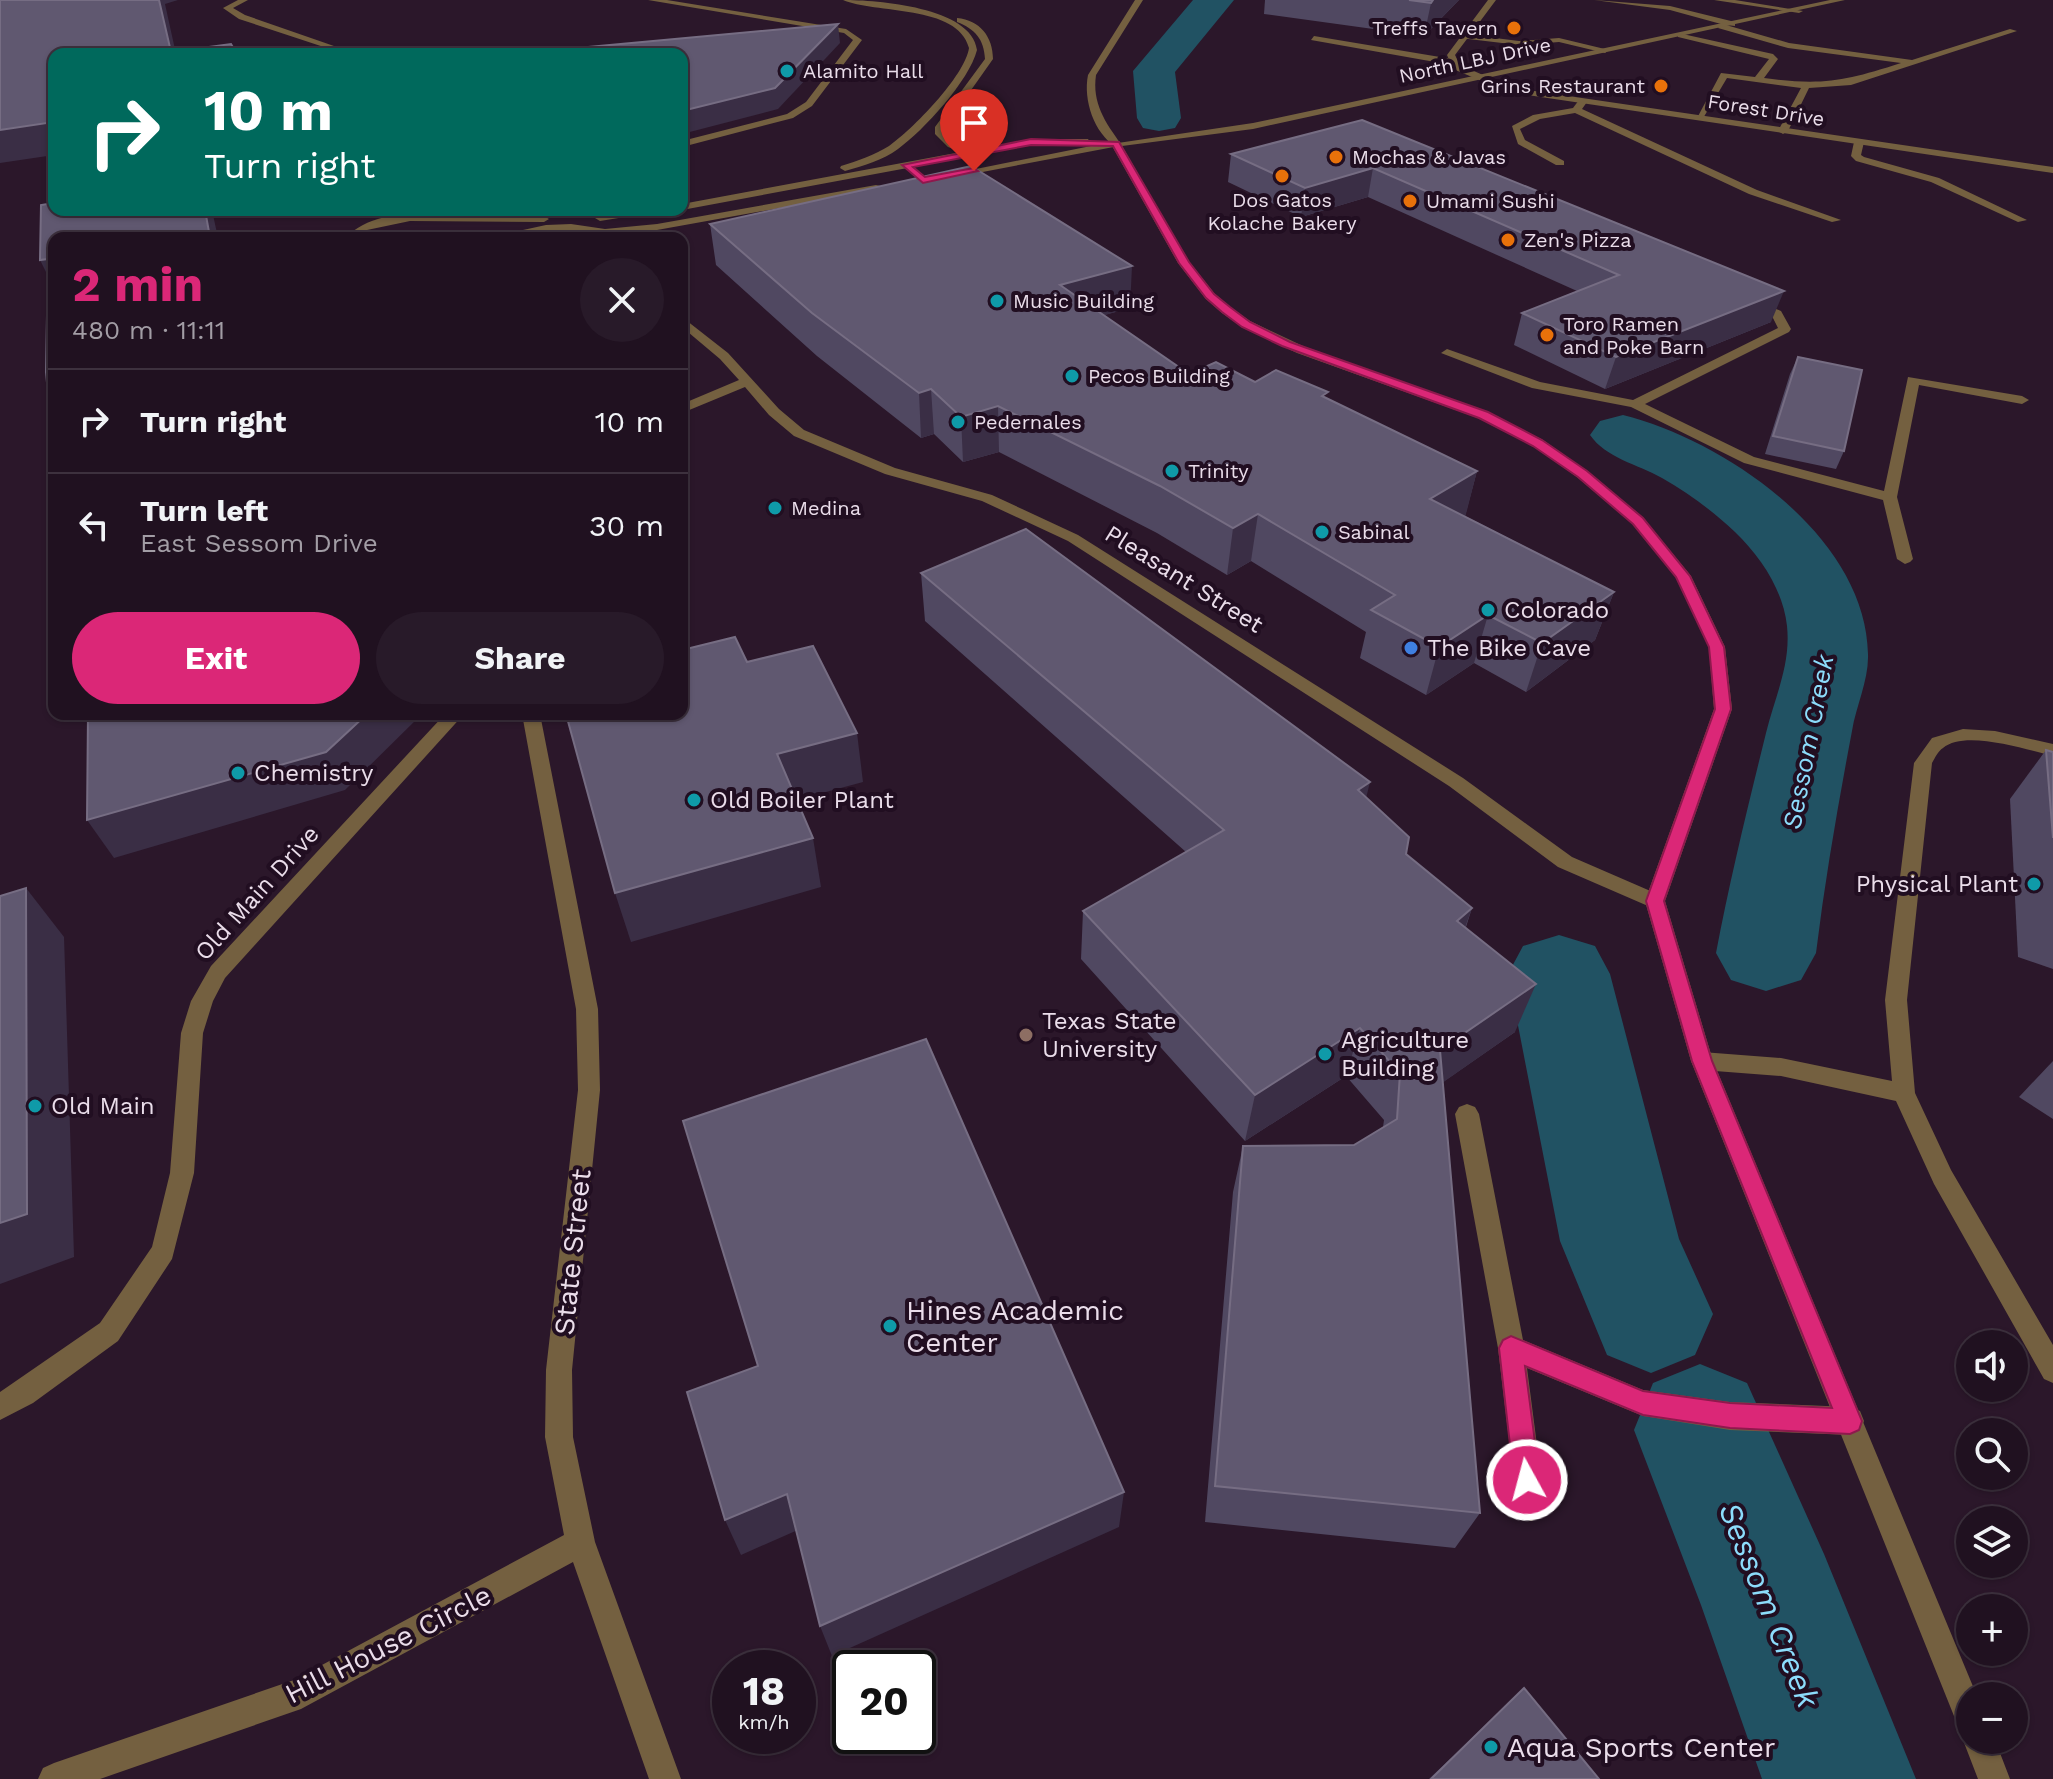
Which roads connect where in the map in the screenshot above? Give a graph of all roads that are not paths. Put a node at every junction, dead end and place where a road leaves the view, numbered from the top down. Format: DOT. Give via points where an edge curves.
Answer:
graph roads {
  1 [pos="244,0"];
  2 [pos="652,0"];
  3 [pos="847,0"];
  4 [pos="871,0"];
  5 [pos="1139,0"];
  6 [pos="1492,0"];
  7 [pos="1598,0"];
  8 [pos="1718,0"];
  9 [pos="1841,0"];
  10 [pos="1799,11"];
  11 [pos="796,24"];
  12 [pos="1732,24"];
  13 [pos="1721,26"];
  14 [pos="2013,31"];
  15 [pos="788,34"];
  16 [pos="1681,35"];
  17 [pos="1463,36"];
  18 [pos="1314,38"];
  19 [pos="335,48"];
  20 [pos="1605,50"];
  21 [pos="1452,62"];
  22 [pos="1918,63"];
  23 [pos="1476,78"];
  24 [pos="1758,79"];
  25 [pos="1806,86"];
  26 [pos="1579,106"];
  27 [pos="1699,118"];
  28 [pos="1783,131"];
  29 [pos="688,142"];
  30 [pos="1859,142"];
  31 [pos="1116,144"];
  32 [pos="972,153"];
  33 [pos="1560,163"];
  34 [pos="2053,170"];
  35 [pos="937,178"];
  36 [pos="815,183"];
  37 [pos="892,185"];
  38 [pos="688,206"];
  39 [pos="375,216"];
  40 [pos="623,216"];
  41 [pos="610,218"];
  42 [pos="379,220"];
  43 [pos="1836,220"];
  44 [pos="2022,220"];
  45 [pos="355,232"];
  46 [pos="525,232"];
  47 [pos="580,232"];
  48 [pos="606,232"];
  49 [pos="624,232"];
  50 [pos="1735,297"];
  51 [pos="688,326"];
  52 [pos="1447,353"];
  53 [pos="746,382"];
  54 [pos="2022,400"];
  55 [pos="1635,404"];
  56 [pos="688,406"];
  57 [pos="1890,497"];
  58 [pos="1905,559"];
  59 [pos="449,720"];
  60 [pos="532,720"];
  61 [pos="2053,750"];
  62 [pos="1655,901"];
  63 [pos="1702,1061"];
  64 [pos="1904,1093"];
  65 [pos="1467,1114"];
  66 [pos="1511,1348"];
  67 [pos="2053,1370"];
  68 [pos="0,1407"];
  69 [pos="1850,1421"];
  70 [pos="1531,1507"];
  71 [pos="580,1542"];
  72 [pos="1956,1682"];
  73 [pos="1984,1754"];
  74 [pos="54,1779"];
  75 [pos="665,1779"];
  76 [pos="1994,1779"];
  1 -- 19 [label="street" via="227,8"];
  2 -- 11 [label="street"];
  3 -- 36 [label="street" via="943,20 966,34 973,56 908,136"];
  4 -- 32 [label="street" via="938,12 985,35 989,59 940,127 941,139"];
  5 -- 31 [label="street" via="1089,87 1096,115"];
  6 -- 17 [label="street"];
  7 -- 12 [label="street" via="1682,10"];
  8 -- 10 [label="street"];
  9 -- 10 [label="street, North LBJ Drive"];
  10 -- 12 [label="street, North LBJ Drive"];
  11 -- 15 [label="street"];
  11 -- 29 [label="street" via="846,31 858,40 809,104 790,116"];
  12 -- 13 [label="street, North LBJ Drive"];
  13 -- 16 [label="street, North LBJ Drive"];
  13 -- 22 [label="street" via="1788,45"];
  14 -- 22 [label="street"];
  16 -- 20 [label="street, North LBJ Drive"];
  16 -- 24 [label="street" via="1774,53"];
  17 -- 20 [label="street" via="1519,43 1559,40"];
  17 -- 21 [label="street"];
  18 -- 21 [label="street"];
  20 -- 23 [label="street, North LBJ Drive"];
  21 -- 23 [label="street"];
  22 -- 25 [label="street" via="1848,83"];
  23 -- 26 [label="street, Forest Drive"];
  23 -- 31 [label="street, North LBJ Drive" via="1253,126"];
  24 -- 25 [label="street"];
  24 -- 27 [label="street" via="1724,75"];
  25 -- 28 [label="street"];
  26 -- 27 [label="street, Forest Drive"];
  26 -- 33 [label="street" via="1525,120 1515,128 1521,142"];
  26 -- 43 [label="street" via="1753,192"];
  27 -- 28 [label="street, Forest Drive"];
  28 -- 30 [label="street, Forest Drive"];
  30 -- 34 [label="street, Forest Drive"];
  30 -- 44 [label="street" via="1860,159 1935,180"];
  31 -- 32 [label="street" via="1031,142"];
  31 -- 35 [label="street"];
  31 -- 62 [label="street" via="1184,263 1226,310 1291,346 1483,415 1538,443 1638,521 1683,576 1717,647 1723,709"];
  32 -- 36 [label="street" via="910,169"];
  36 -- 38 [label="street"];
  37 -- 49 [label="street"];
  39 -- 42 [label="street"];
  40 -- 41 [label="street"];
  41 -- 42 [label="street"];
  41 -- 48 [label="street"];
  42 -- 45 [label="street"];
  46 -- 47 [label="street"];
  50 -- 55 [label="street" via="1777,314 1785,329"];
  51 -- 53 [label="street, Pleasant Street"];
  52 -- 55 [label="street" via="1537,385"];
  53 -- 56 [label="street"];
  53 -- 62 [label="street, Pleasant Street" via="799,433 890,471 987,498 1073,538 1456,782 1565,862"];
  54 -- 57 [label="street" via="1913,380"];
  55 -- 57 [label="street" via="1749,460"];
  57 -- 58 [label="street"];
  59 -- 68 [label="street, Old Main Drive" via="218,972 192,1033 182,1173 163,1251 109,1332"];
  60 -- 71 [label="street, State Street" via="587,1009 589,1090 559,1370 559,1437"];
  61 -- 64 [label="street" via="1956,735 1937,743 1923,763 1896,1000"];
  62 -- 63 [label="street"];
  63 -- 64 [label="street" via="1781,1067"];
  63 -- 69 [label="street"];
  64 -- 67 [label="street" via="1942,1177"];
  65 -- 66 [label="street"];
  66 -- 69 [label="street" via="1643,1403 1730,1416"];
  66 -- 70 [label="street"];
  69 -- 72 [label="street"];
  71 -- 74 [label="street, Hill House Circle" via="301,1693"];
  71 -- 75 [label="street, State Street"];
  73 -- 76 [label="street"];
}
